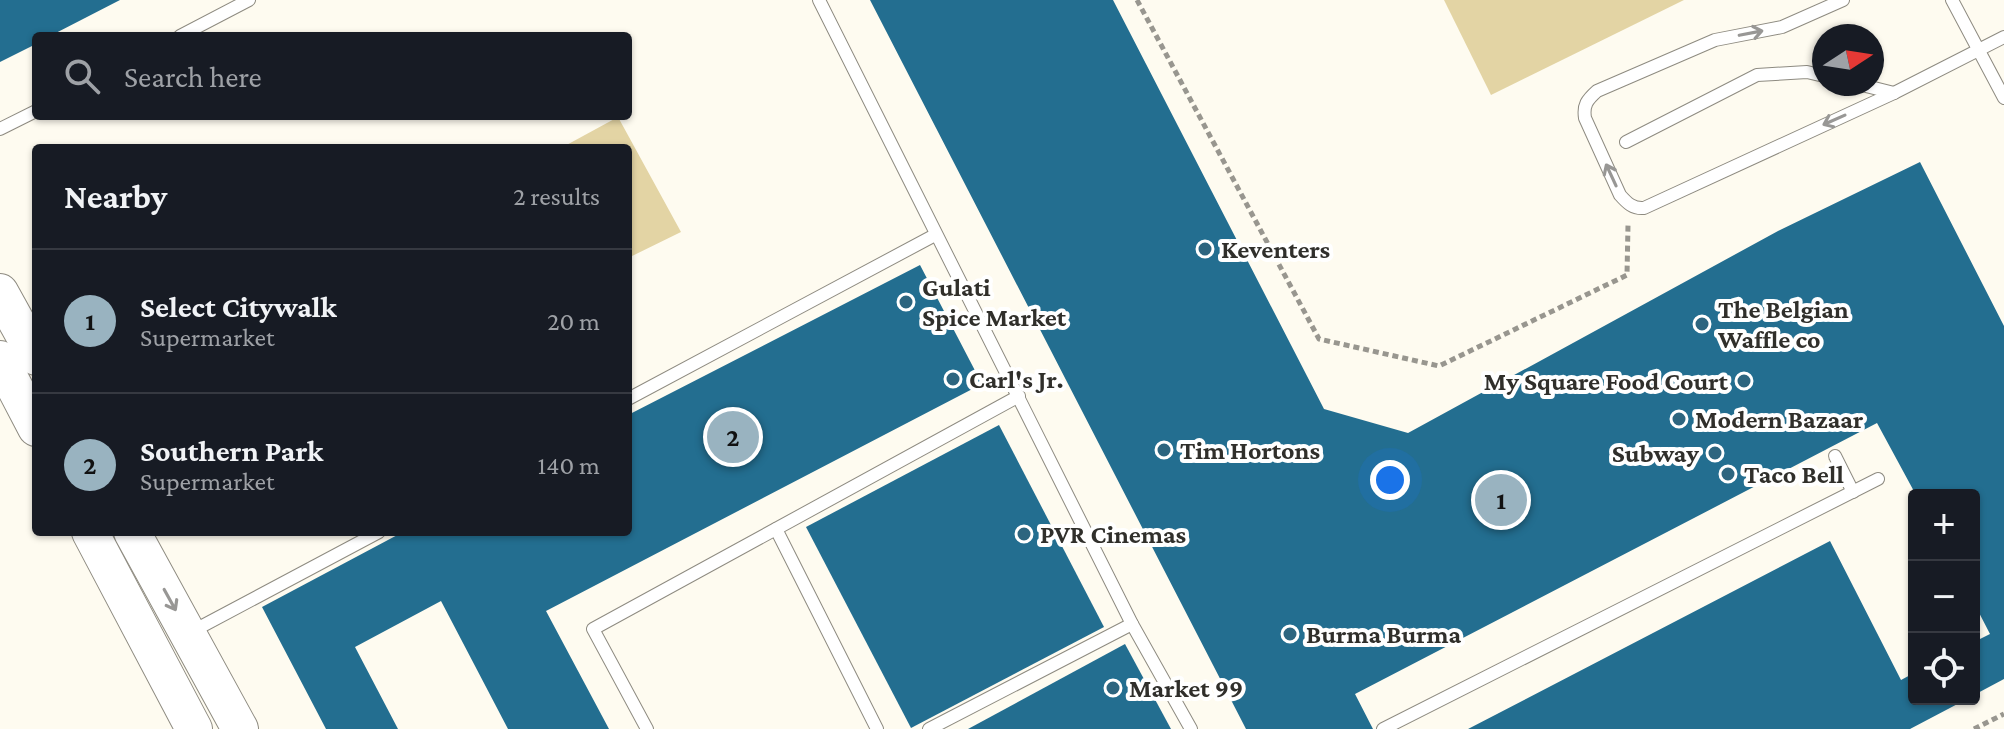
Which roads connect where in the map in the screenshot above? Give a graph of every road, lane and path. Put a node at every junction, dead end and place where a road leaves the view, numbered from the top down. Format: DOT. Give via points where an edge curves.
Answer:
graph roads {
  1 [pos="249,0"];
  2 [pos="819,0"];
  3 [pos="1137,0"];
  4 [pos="1843,0"];
  5 [pos="1952,0"];
  6 [pos="188,32"];
  7 [pos="2004,37"];
  8 [pos="1979,49"];
  9 [pos="1812,73"];
  10 [pos="1884,90"];
  11 [pos="1894,93"];
  12 [pos="2004,98"];
  13 [pos="32,113"];
  14 [pos="0,129"];
  15 [pos="1626,142"];
  16 [pos="1628,204"];
  17 [pos="935,235"];
  18 [pos="0,292"];
  19 [pos="32,350"];
  20 [pos="0,359"];
  21 [pos="1019,396"];
  22 [pos="632,397"];
  23 [pos="32,420"];
  24 [pos="1835,456"];
  25 [pos="1878,479"];
  26 [pos="1853,492"];
  27 [pos="776,529"];
  28 [pos="92,536"];
  29 [pos="134,536"];
  30 [pos="372,536"];
  31 [pos="1132,624"];
  32 [pos="188,634"];
  33 [pos="155,656"];
  34 [pos="2004,714"];
  35 [pos="194,729"];
  36 [pos="240,729"];
  37 [pos="647,729"];
  38 [pos="877,729"];
  39 [pos="929,729"];
  40 [pos="1191,729"];
  41 [pos="1383,729"];
  42 [pos="1974,729"];
  1 -- 6 [label="lane"];
  2 -- 17 [label="lane"];
  3 -- 16 [label="path" via="1319,339 1439,366 1627,275"];
  16 -- 4 [label="lane, one-way" via="1585,118 1588,98 1715,40 1782,27"];
  5 -- 8 [label="lane"];
  7 -- 8 [label="lane"];
  8 -- 11 [label="lane"];
  8 -- 12 [label="lane"];
  9 -- 15 [label="lane" via="1757,75"];
  10 -- 11 [label="lane"];
  11 -- 16 [label="lane, one-way" via="1644,208"];
  13 -- 14 [label="lane"];
  17 -- 21 [label="lane"];
  17 -- 22 [label="lane"];
  18 -- 19 [label="street"];
  20 -- 23 [label="street"];
  21 -- 27 [label="lane"];
  21 -- 31 [label="lane"];
  24 -- 26 [label="lane"];
  25 -- 26 [label="lane"];
  26 -- 41 [label="lane"];
  27 -- 37 [label="lane" via="593,629"];
  27 -- 38 [label="lane"];
  28 -- 33 [label="street"];
  29 -- 32 [label="street, one-way"];
  30 -- 32 [label="lane"];
  31 -- 39 [label="lane"];
  31 -- 40 [label="lane"];
  32 -- 33 [label="street"];
  32 -- 36 [label="street"];
  33 -- 35 [label="street"];
  34 -- 42 [label="path"];
}
